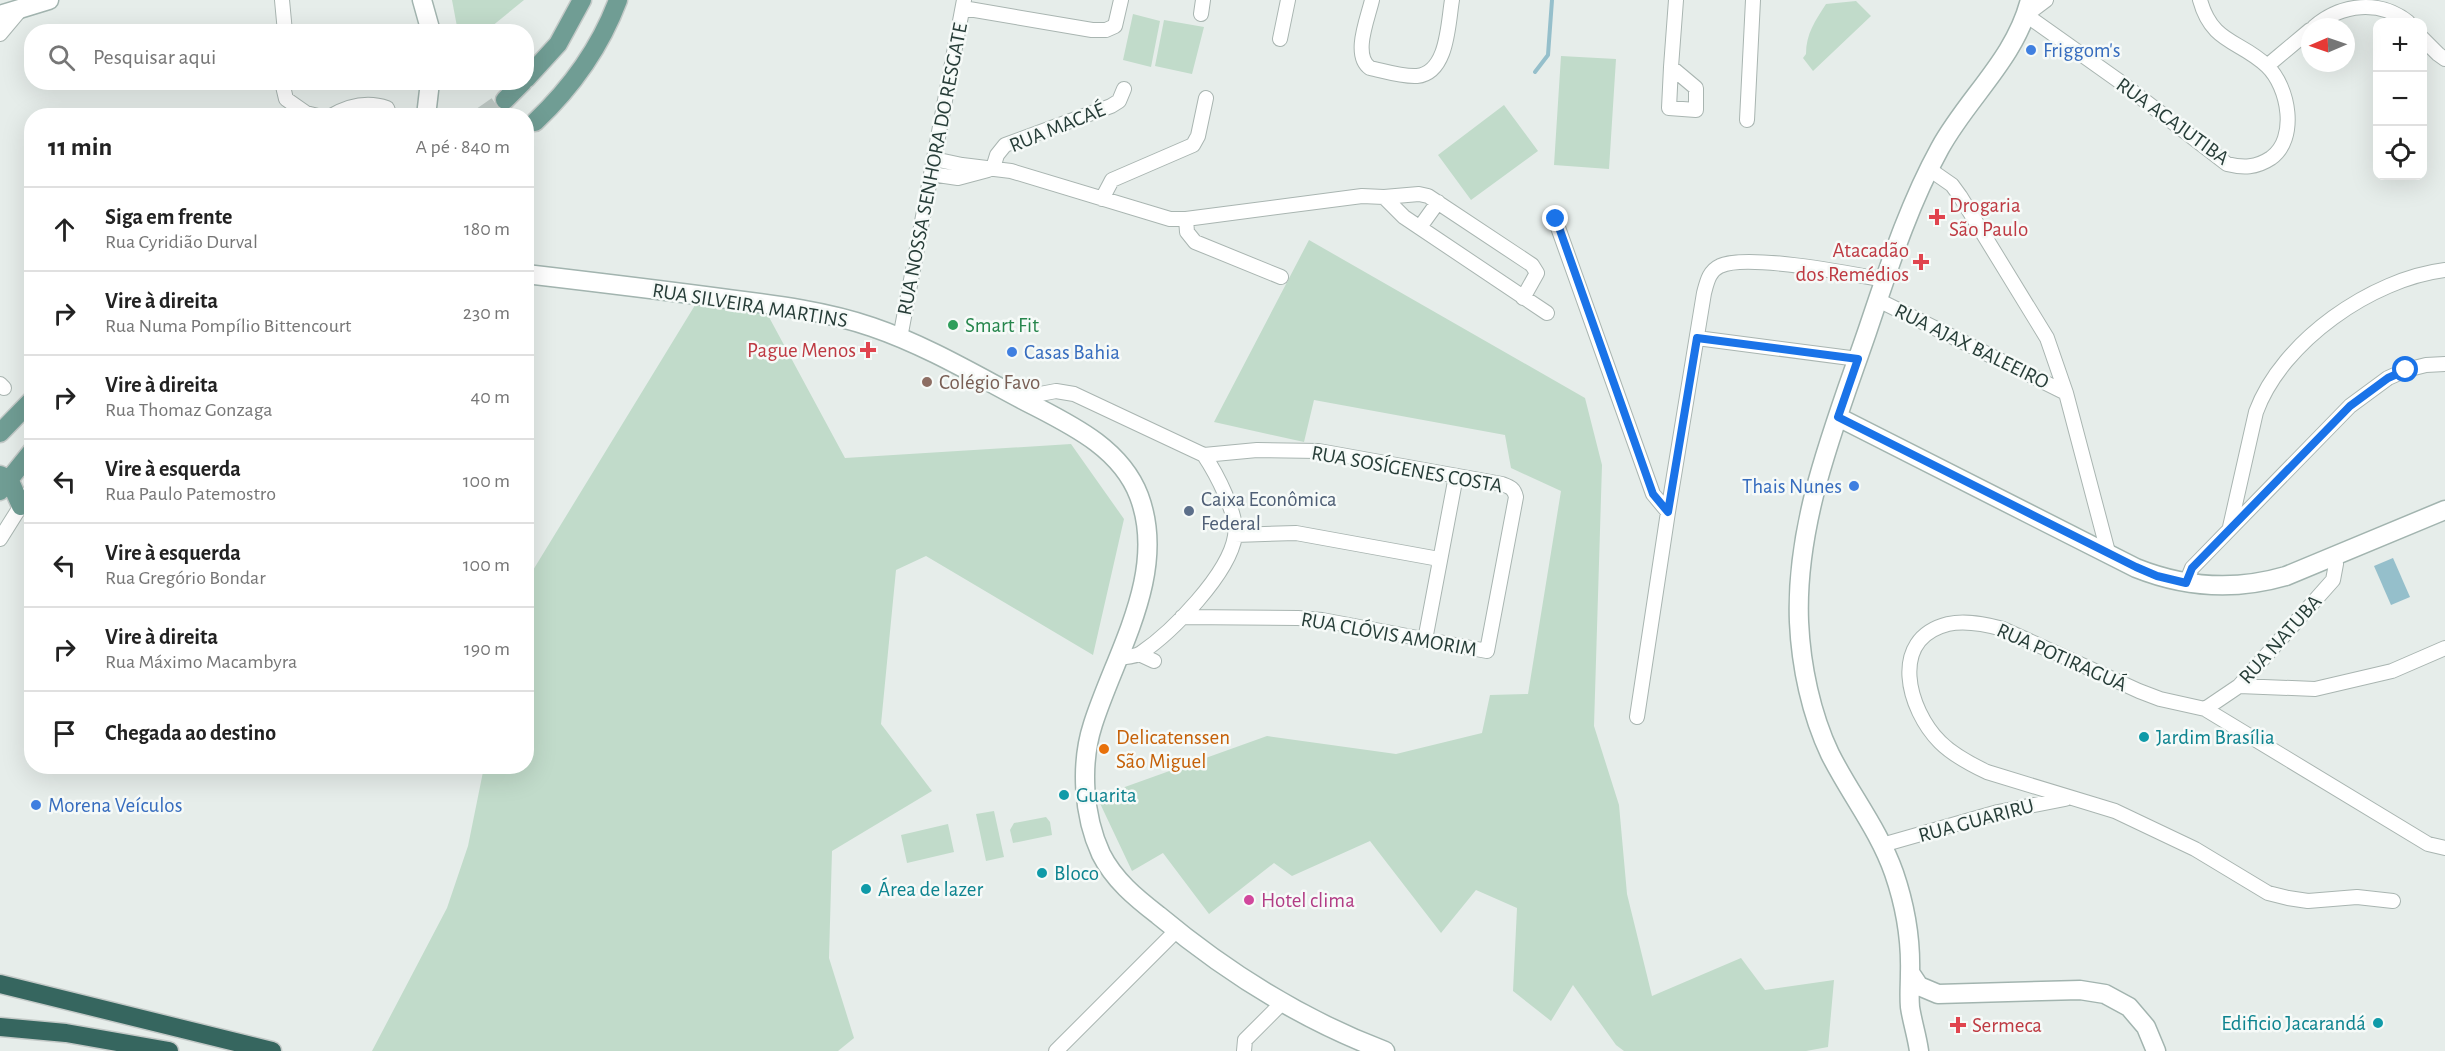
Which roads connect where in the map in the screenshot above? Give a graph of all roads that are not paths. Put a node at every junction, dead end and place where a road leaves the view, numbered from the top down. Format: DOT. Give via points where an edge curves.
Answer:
graph roads {
  1 [pos="49,0"];
  2 [pos="282,0"];
  3 [pos="422,0"];
  4 [pos="582,0"];
  5 [pos="618,0"];
  6 [pos="1121,0"];
  7 [pos="1288,0"];
  8 [pos="1372,0"];
  9 [pos="1452,0"];
  10 [pos="1676,0"];
  11 [pos="1753,0"];
  12 [pos="2046,0"];
  13 [pos="2200,0"];
  14 [pos="963,4"];
  15 [pos="2028,8"];
  16 [pos="21,9"];
  17 [pos="0,15"];
  18 [pos="2325,18"];
  19 [pos="2404,18"];
  20 [pos="284,24"];
  21 [pos="429,24"];
  22 [pos="0,34"];
  23 [pos="2301,38"];
  24 [pos="1280,39"];
  25 [pos="2427,43"];
  26 [pos="2445,58"];
  27 [pos="2267,66"];
  28 [pos="1671,67"];
  29 [pos="534,70"];
  30 [pos="1124,89"];
  31 [pos="284,90"];
  32 [pos="429,90"];
  33 [pos="515,90"];
  34 [pos="1206,98"];
  35 [pos="506,100"];
  36 [pos="299,108"];
  37 [pos="343,108"];
  38 [pos="387,108"];
  39 [pos="427,108"];
  40 [pos="1747,120"];
  41 [pos="535,122"];
  42 [pos="934,159"];
  43 [pos="993,168"];
  44 [pos="1929,168"];
  45 [pos="931,174"];
  46 [pos="1384,197"];
  47 [pos="1102,199"];
  48 [pos="1438,202"];
  49 [pos="1186,219"];
  50 [pos="1556,219"];
  51 [pos="1420,227"];
  52 [pos="2445,270"];
  53 [pos="534,275"];
  54 [pos="1281,276"];
  55 [pos="1885,280"];
  56 [pos="1523,298"];
  57 [pos="1878,300"];
  58 [pos="1547,313"];
  59 [pos="900,338"];
  60 [pos="1697,338"];
  61 [pos="1858,359"];
  62 [pos="2445,364"];
  63 [pos="2066,393"];
  64 [pos="1019,398"];
  65 [pos="24,408"];
  66 [pos="1838,417"];
  67 [pos="0,433"];
  68 [pos="1204,454"];
  69 [pos="24,460"];
  70 [pos="1456,476"];
  71 [pos="3,482"];
  72 [pos="24,501"];
  73 [pos="21,506"];
  74 [pos="2445,510"];
  75 [pos="1668,512"];
  76 [pos="2230,527"];
  77 [pos="1235,535"];
  78 [pos="0,539"];
  79 [pos="2108,552"];
  80 [pos="2334,556"];
  81 [pos="1439,559"];
  82 [pos="2186,583"];
  83 [pos="1182,617"];
  84 [pos="1425,640"];
  85 [pos="2445,648"];
  86 [pos="1487,651"];
  87 [pos="1139,654"];
  88 [pos="1119,658"];
  89 [pos="1154,661"];
  90 [pos="2239,686"];
  91 [pos="2205,709"];
  92 [pos="1637,717"];
  93 [pos="2070,798"];
  94 [pos="1882,845"];
  95 [pos="2445,848"];
  96 [pos="2393,901"];
  97 [pos="1176,931"];
  98 [pos="1911,974"];
  99 [pos="0,984"];
  100 [pos="1938,994"];
  101 [pos="1283,1002"];
  102 [pos="1915,1024"];
  103 [pos="0,1027"];
  104 [pos="169,1051"];
  105 [pos="272,1051"];
  106 [pos="1056,1051"];
  107 [pos="1244,1051"];
  108 [pos="1385,1051"];
  109 [pos="1919,1051"];
  110 [pos="2156,1051"];
  1 -- 16 [label="main road"];
  2 -- 20 [label="street"];
  3 -- 21 [label="main road"];
  4 -- 29 [label="main road" via="558,44"];
  5 -- 41 [label="main road" via="599,43 579,73"];
  6 -- 14 [label="street" via="1114,26 1106,30"];
  7 -- 24 [label="street"];
  8 -- 9 [label="street" via="1362,60 1370,68 1413,76 1428,72 1438,62"];
  10 -- 28 [label="street"];
  11 -- 40 [label="street"];
  12 -- 15 [label="street"];
  13 -- 27 [label="street" via="2205,16 2216,30"];
  14 -- 42 [label="street, RUA NOSSA SENHORA DO RESGATE"];
  15 -- 27 [label="street, RUA ACAJUTIBA" via="2216,156 2238,167 2263,163 2284,143 2287,120 2282,92"];
  15 -- 44 [label="main road" via="2004,59 1953,127"];
  16 -- 17 [label="main road"];
  16 -- 22 [label="street"];
  18 -- 19 [label="street" via="2349,5 2379,4"];
  23 -- 27 [label="street"];
  25 -- 26 [label="street"];
  30 -- 43 [label="street, RUA MACAÉ" via="1119,102 1111,106 1005,145"];
  31 -- 36 [label="street" via="286,99"];
  32 -- 39 [label="main road"];
  33 -- 35 [label="main road"];
  34 -- 47 [label="street" via="1194,145 1112,180"];
  37 -- 38 [label="street"];
  42 -- 43 [label="street"];
  42 -- 45 [label="street, RUA NOSSA SENHORA DO RESGATE"];
  43 -- 45 [label="street" via="958,178"];
  43 -- 47 [label="street"];
  44 -- 55 [label="main road"];
  44 -- 63 [label="street" via="1960,196 2035,316 2057,362"];
  45 -- 59 [label="street, RUA NOSSA SENHORA DO RESGATE"];
  46 -- 48 [label="street" via="1419,194"];
  46 -- 49 [label="street" via="1362,196"];
  46 -- 51 [label="street"];
  47 -- 49 [label="street" via="1162,217"];
  48 -- 51 [label="street"];
  48 -- 56 [label="street" via="1536,269 1535,279"];
  49 -- 54 [label="street" via="1187,232 1195,242"];
  50 -- 75 [label="street" via="1653,494"];
  51 -- 56 [label="street"];
  52 -- 76 [label="street" via="2407,279 2349,308 2308,338 2279,370 2256,412"];
  53 -- 59 [label="main road, RUA SILVEIRA MARTINS" via="809,310"];
  55 -- 57 [label="main road"];
  55 -- 60 [label="street" via="1750,262 1718,266 1708,280"];
  56 -- 58 [label="street"];
  57 -- 61 [label="main road"];
  57 -- 63 [label="street, RUA AJAX BALEEIRO"];
  59 -- 64 [label="main road, RUA SILVEIRA MARTINS"];
  60 -- 61 [label="street"];
  60 -- 75 [label="street"];
  61 -- 66 [label="main road"];
  62 -- 76 [label="street" via="2406,370 2368,392"];
  63 -- 79 [label="street"];
  64 -- 68 [label="street" via="1056,391 1074,394"];
  64 -- 88 [label="main road, RUA SILVEIRA MARTINS" via="1070,424 1115,458 1139,496 1146,522 1147,553 1136,611"];
  65 -- 67 [label="main road"];
  66 -- 79 [label="main road"];
  66 -- 94 [label="main road" via="1801,556 1799,624 1803,659 1829,752"];
  68 -- 70 [label="street, RUA SOSÍGENES COSTA" via="1320,450"];
  68 -- 77 [label="street" via="1224,492"];
  69 -- 71 [label="main road"];
  70 -- 81 [label="street"];
  70 -- 86 [label="street, RUA SOSÍGENES COSTA" via="1511,487 1516,497"];
  71 -- 73 [label="main road"];
  72 -- 73 [label="street"];
  73 -- 78 [label="street"];
  74 -- 80 [label="main road"];
  75 -- 92 [label="street"];
  76 -- 82 [label="street" via="2192,568"];
  77 -- 81 [label="street" via="1296,533"];
  77 -- 83 [label="street" via="1215,577"];
  79 -- 82 [label="main road" via="2157,576"];
  80 -- 82 [label="main road" via="2261,583"];
  80 -- 90 [label="street, RUA NATUBA" via="2333,580"];
  81 -- 84 [label="street"];
  83 -- 84 [label="street, RUA CLÓVIS AMORIM" via="1298,618"];
  83 -- 87 [label="street"];
  84 -- 86 [label="street, RUA CLÓVIS AMORIM"];
  85 -- 90 [label="street" via="2392,671 2315,689"];
  87 -- 88 [label="street"];
  87 -- 89 [label="street"];
  88 -- 97 [label="main road, RUA SILVEIRA MARTINS" via="1087,745 1087,804 1101,854 1114,875"];
  90 -- 91 [label="street, RUA NATUBA"];
  91 -- 93 [label="street, RUA POTIRAGUÁ" via="2139,691 2003,629 1962,622 1947,624 1926,635 1910,661 1908,676 1917,709 1939,741 1987,772"];
  91 -- 95 [label="street, RUA POTIRAGUÁ" via="2428,844"];
  93 -- 94 [label="street, RUA GUARIRU" via="1998,812"];
  93 -- 96 [label="street, RUA POTIRAGUÁ" via="2115,811 2175,839 2268,893 2308,900 2357,897"];
  94 -- 98 [label="main road" via="1902,898"];
  97 -- 101 [label="main road, RUA SILVEIRA MARTINS"];
  97 -- 106 [label="street"];
  98 -- 100 [label="main road" via="1918,986"];
  98 -- 102 [label="main road" via="1909,987"];
  99 -- 105 [label="highway"];
  100 -- 102 [label="main road" via="1917,1011"];
  100 -- 110 [label="main road" via="2080,990 2105,994 2129,1007 2146,1028"];
  101 -- 107 [label="street" via="1245,1040"];
  101 -- 108 [label="main road, RUA SILVEIRA MARTINS"];
  102 -- 109 [label="main road"];
  103 -- 104 [label="highway"];
}
